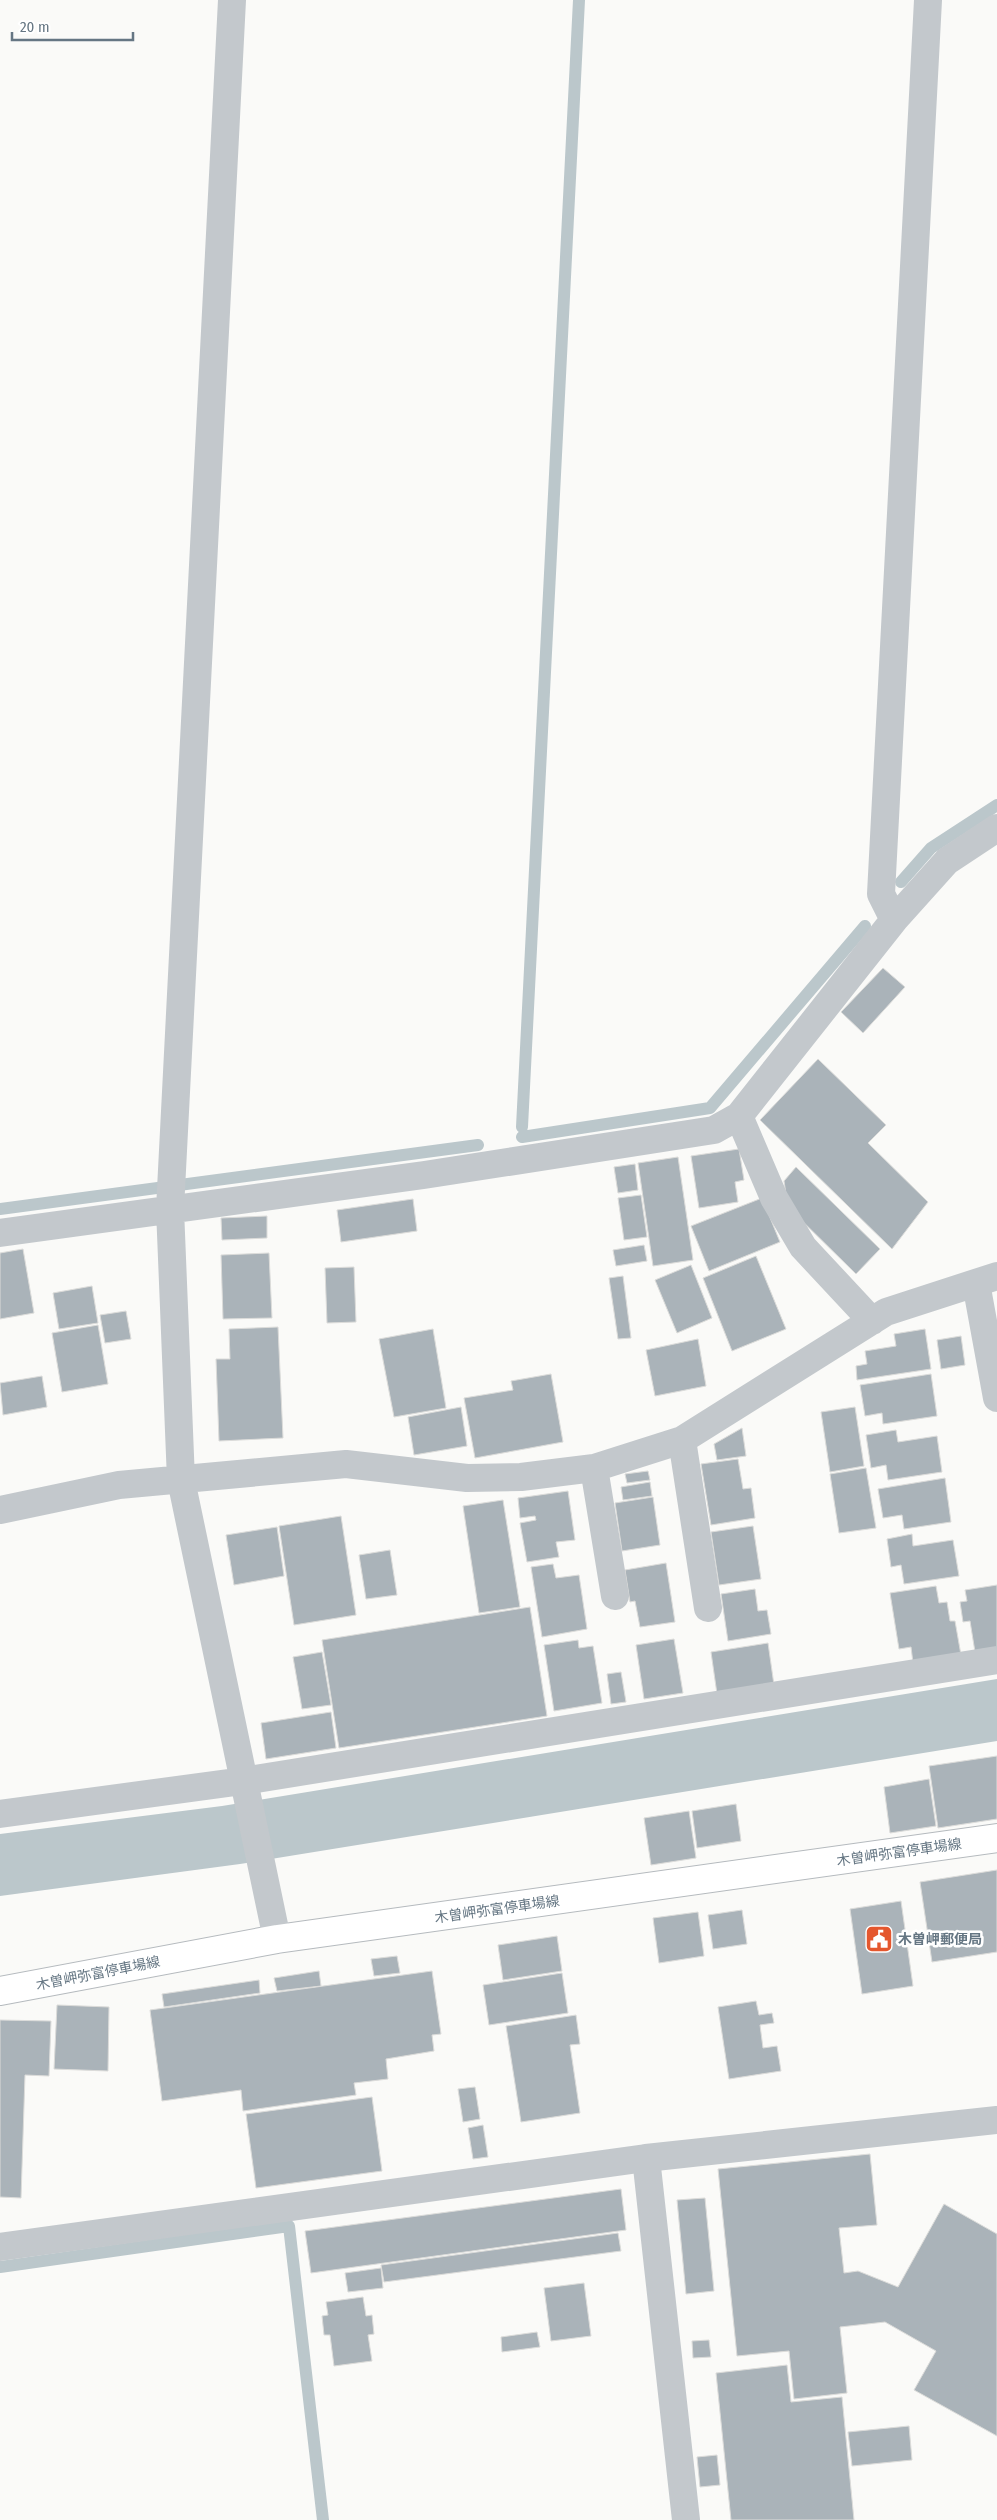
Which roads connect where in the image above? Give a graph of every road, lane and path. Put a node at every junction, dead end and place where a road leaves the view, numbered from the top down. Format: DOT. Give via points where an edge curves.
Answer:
graph roads {
  1 [pos="232,0"];
  2 [pos="928,0"];
  3 [pos="997,828"];
  4 [pos="894,920"];
  5 [pos="739,1116"];
  6 [pos="170,1204"];
  7 [pos="0,1233"];
  8 [pos="987,1280"];
  9 [pos="872,1321"];
  10 [pos="997,1398"];
  11 [pos="682,1440"];
  12 [pos="594,1468"];
  13 [pos="181,1480"];
  14 [pos="0,1510"];
  15 [pos="615,1596"];
  16 [pos="708,1608"];
  17 [pos="997,1660"];
  18 [pos="245,1787"];
  19 [pos="0,1814"];
  20 [pos="997,1838"];
  21 [pos="278,1939"];
  22 [pos="0,1992"];
  23 [pos="997,2120"];
  24 [pos="646,2158"];
  25 [pos="0,2247"];
  26 [pos="686,2520"];
  1 -- 6 [label="street"];
  2 -- 4 [label="street" via="881,894"];
  3 -- 4 [label="street" via="947,861"];
  4 -- 5 [label="street"];
  5 -- 6 [label="street" via="714,1130 424,1176"];
  5 -- 9 [label="street" via="774,1198 803,1247"];
  6 -- 7 [label="street"];
  6 -- 13 [label="street"];
  8 -- 9 [label="street" via="886,1312"];
  8 -- 10 [label="street"];
  9 -- 11 [label="street"];
  11 -- 12 [label="street"];
  11 -- 16 [label="street"];
  12 -- 13 [label="street" via="521,1477 467,1478 346,1464"];
  12 -- 15 [label="street"];
  13 -- 14 [label="street" via="118,1485"];
  13 -- 18 [label="street"];
  17 -- 18 [label="street"];
  18 -- 19 [label="street"];
  18 -- 21 [label="street"];
  20 -- 21 [label="main road, 木曽岬弥富停車場線"];
  21 -- 22 [label="main road, 木曽岬弥富停車場線"];
  23 -- 24 [label="street"];
  24 -- 25 [label="street"];
  24 -- 26 [label="street"];
}
